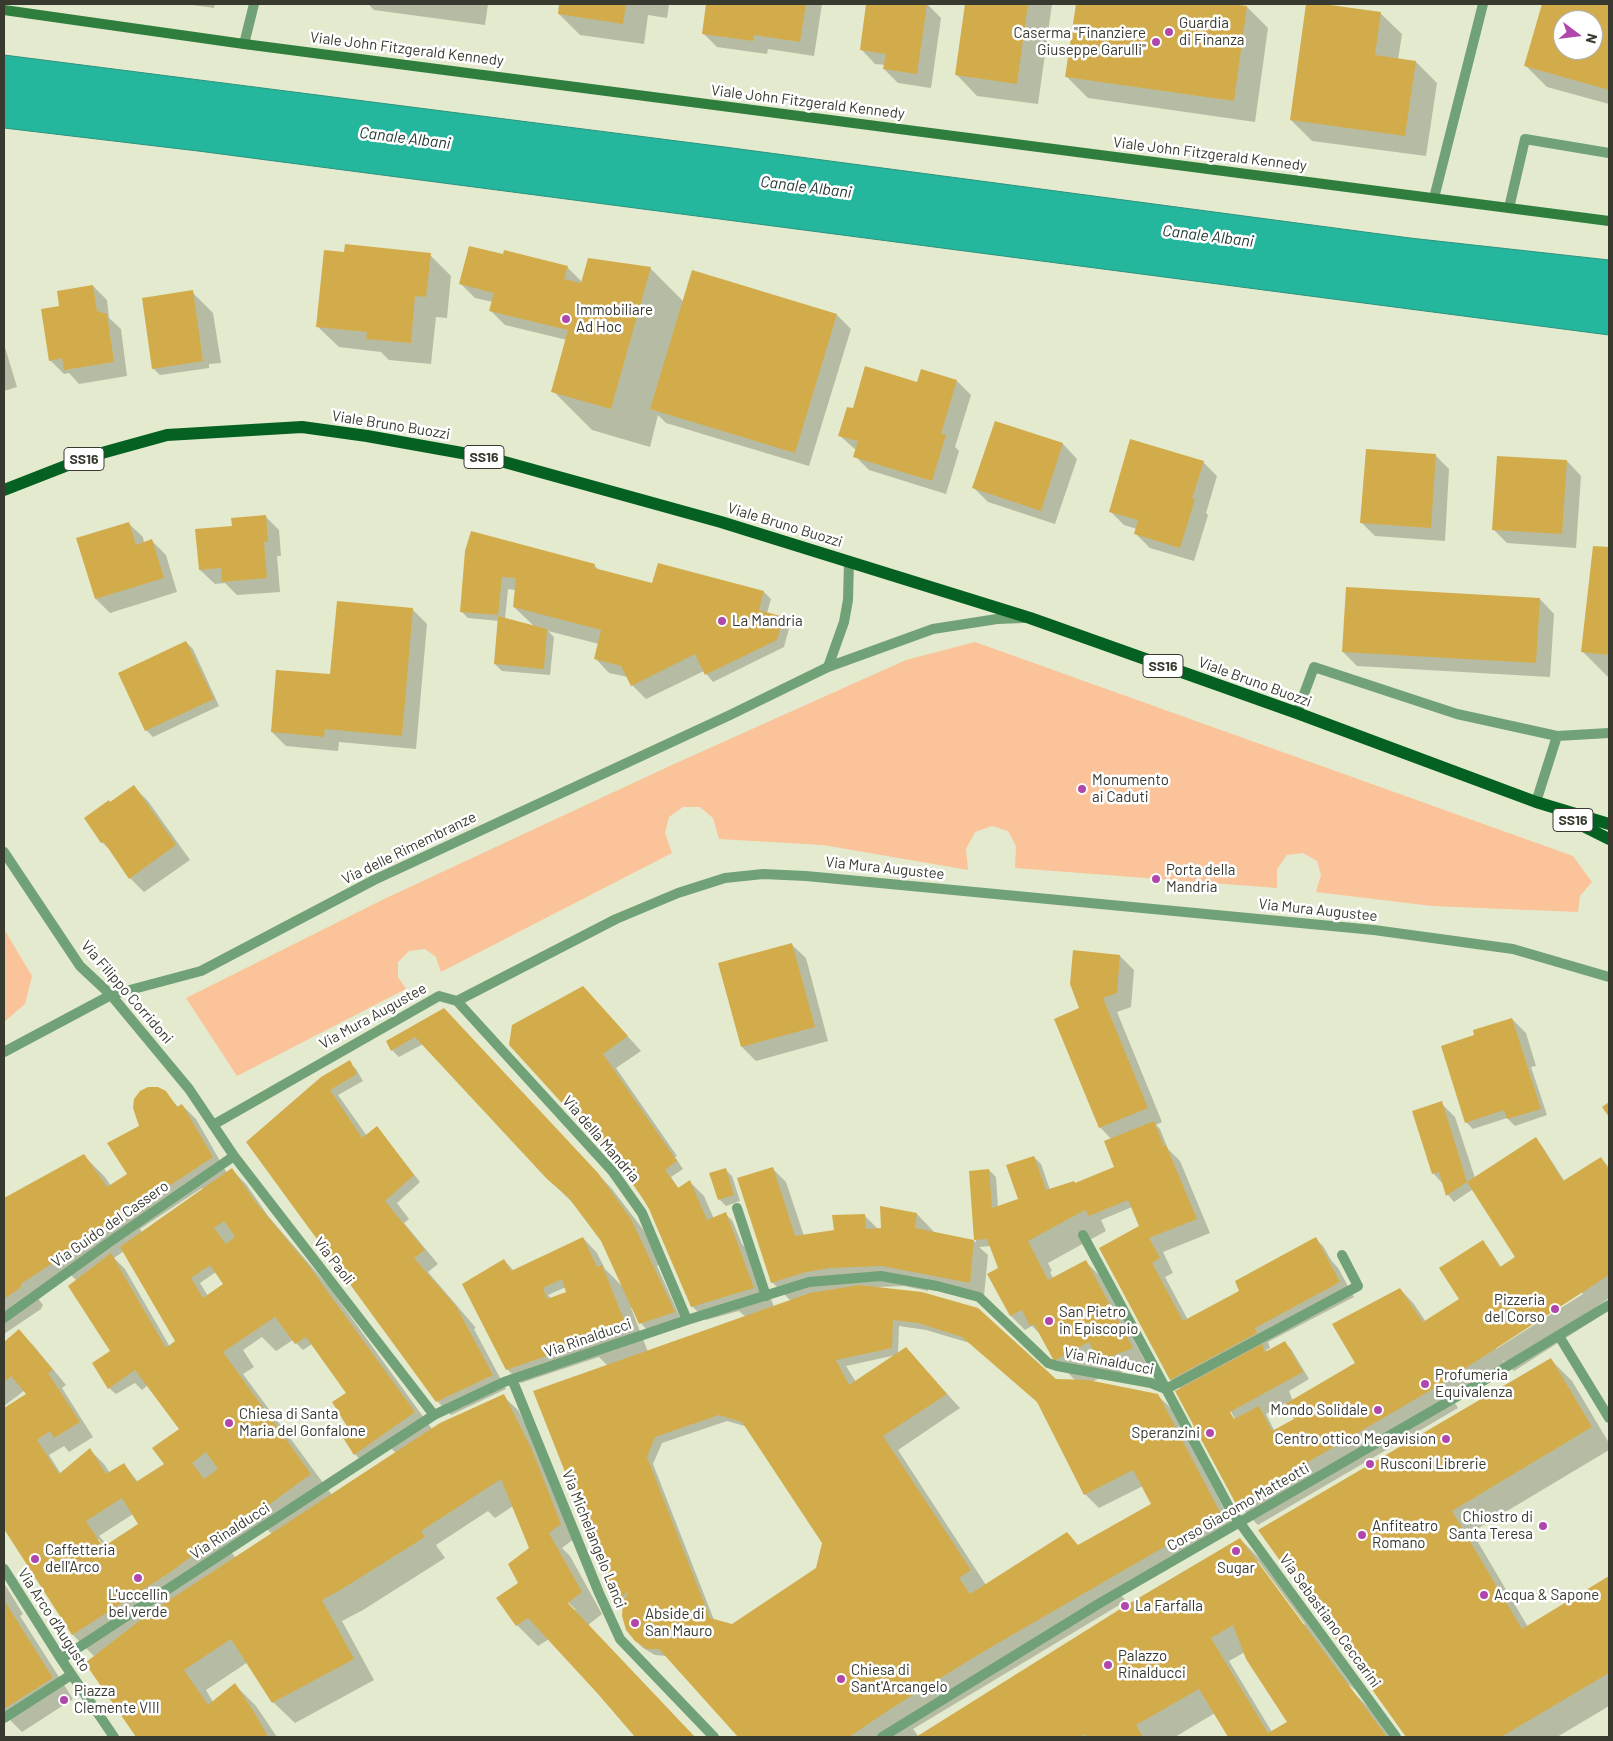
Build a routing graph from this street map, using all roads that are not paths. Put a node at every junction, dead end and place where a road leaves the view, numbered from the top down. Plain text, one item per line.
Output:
1 (254, 4) edge
2 (1484, 4) edge
3 (4, 10) edge
4 (244, 44) junction
5 (1609, 153) edge
6 (1434, 198) junction
7 (1508, 208) junction
8 (1609, 221) edge
9 (4, 490) edge
10 (849, 561) junction
11 (1030, 618) junction
12 (828, 667) junction
13 (1297, 714) junction
14 (1609, 732) edge
15 (1557, 736) junction
16 (1536, 802) junction
17 (1609, 824) edge
18 (1609, 839) edge
19 (4, 852) edge
20 (1609, 977) edge
21 (111, 995) junction
22 (457, 1001) junction
23 (4, 1052) edge
24 (213, 1124) junction
25 (234, 1156) junction
26 (737, 1208) dead end
27 (1083, 1235) dead end
28 (1342, 1255) dead end
29 (766, 1296) junction
30 (1609, 1305) edge
31 (4, 1318) edge
32 (687, 1320) junction
33 (1560, 1336) junction
34 (512, 1379) junction
35 (1166, 1389) junction
36 (434, 1415) junction
37 (1609, 1418) edge
38 (1240, 1523) junction
39 (4, 1569) edge
40 (61, 1659) junction
41 (71, 1675) junction
42 (4, 1718) edge
43 (114, 1737) edge
44 (714, 1737) edge
45 (882, 1737) edge
46 (1396, 1737) edge

1 - 4 street
2 - 6 street
3 - 4 street, Viale John Fitzgerald Kennedy
4 - 6 street, Viale John Fitzgerald Kennedy
5 - 7 street
6 - 7 street, Viale John Fitzgerald Kennedy
7 - 8 street, Viale John Fitzgerald Kennedy
9 - 10 main road, Viale Bruno Buozzi / SS16
10 - 11 main road, Viale Bruno Buozzi / SS16
10 - 12 street
11 - 12 street, Via delle Rimembranze
11 - 13 main road, Viale Bruno Buozzi / SS16
12 - 21 street, Via delle Rimembranze
13 - 15 street
13 - 16 main road, Viale Bruno Buozzi / SS16
14 - 15 street
15 - 16 street
16 - 17 main road, Viale Bruno Buozzi / SS16
16 - 18 main road, Viale Bruno Buozzi / SS16
19 - 21 street, Via Filippo Corridoni
20 - 22 street, Via Mura Augustee
21 - 23 street, Via delle Rimembranze
21 - 24 street, Via Filippo Corridoni
22 - 24 street, Via Mura Augustee
22 - 32 street, Via della Mandria
24 - 25 street, Via Paoli
25 - 31 street, Via Guido del Cassero
25 - 36 street, Via Paoli
26 - 29 street
27 - 35 street, Via Sebastiano Ceccarini
28 - 35 street
29 - 32 street, Via Rinalducci
29 - 35 street, Via Rinalducci
30 - 33 street, Corso Giacomo Matteotti
32 - 34 street, Via Rinalducci
33 - 37 street
33 - 38 street, Corso Giacomo Matteotti
34 - 36 street, Via Rinalducci
34 - 44 street, Via Michelangelo Lanci
35 - 38 street, Via Sebastiano Ceccarini
36 - 40 street, Via Rinalducci
38 - 45 street, Corso Giacomo Matteotti
38 - 46 street, Via Sebastiano Ceccarini
39 - 40 street, Via Arco d'Augusto
40 - 41 street, Via Arco d'Augusto
41 - 42 street
41 - 43 street, Via Arco d'Augusto

